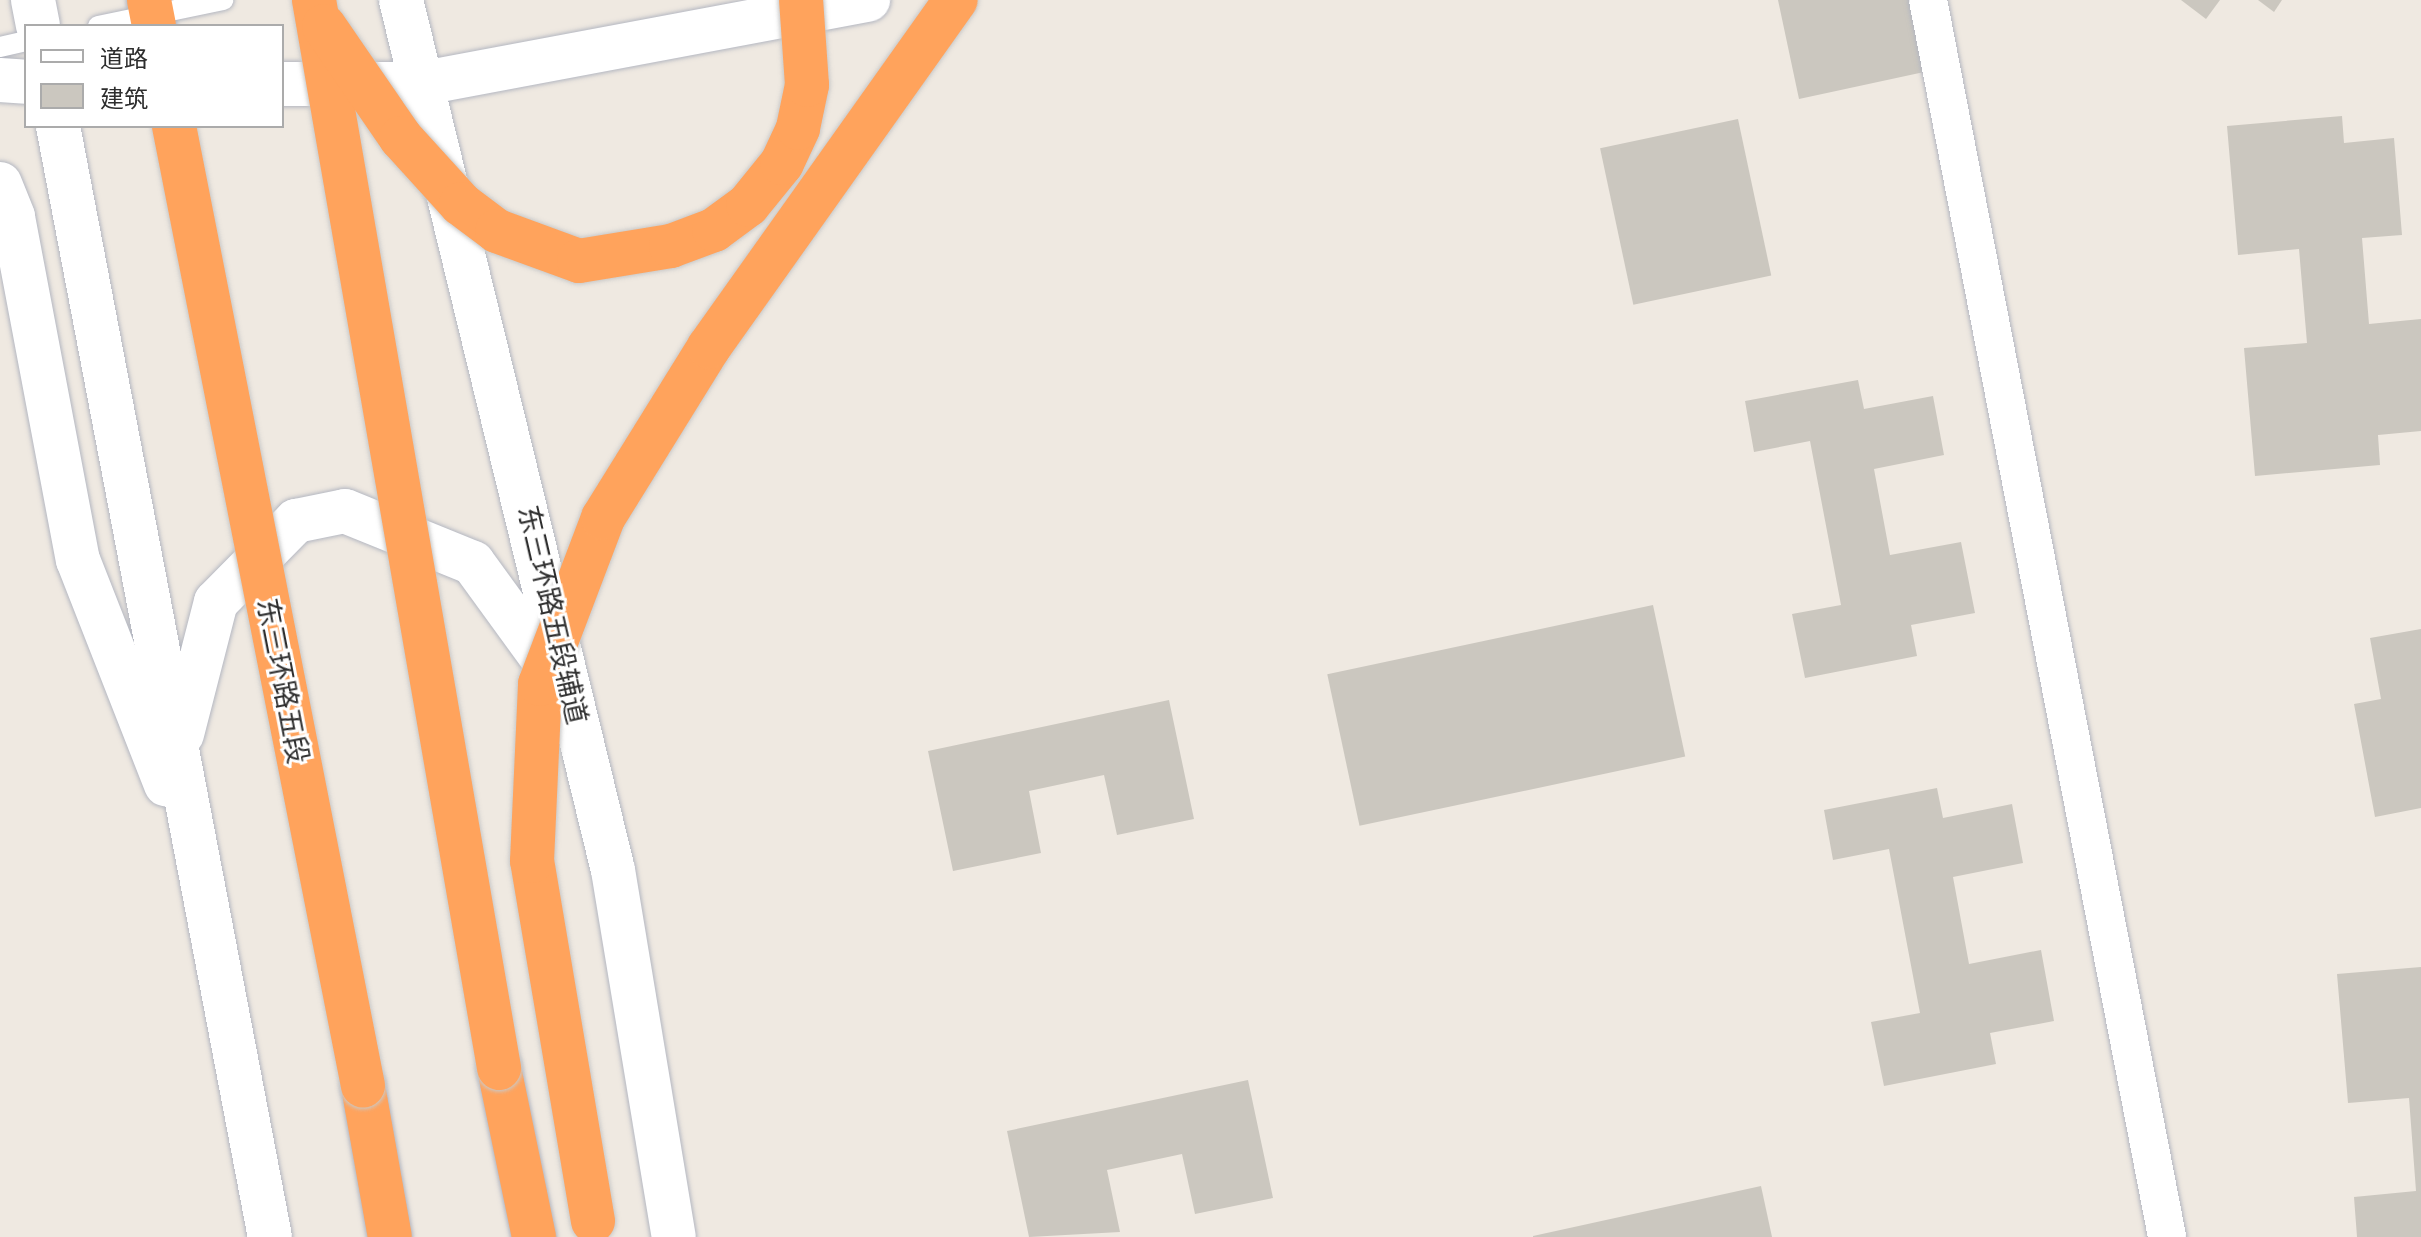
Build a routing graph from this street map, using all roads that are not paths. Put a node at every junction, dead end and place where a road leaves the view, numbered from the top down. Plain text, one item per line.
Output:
1 (33, 0) edge
2 (149, 0) edge
3 (223, 0) edge
4 (401, 0) edge
5 (801, 0) edge
6 (868, 0) edge
7 (956, 0) edge
8 (1928, 0) edge
9 (314, 6) edge
10 (24, 24) edge
11 (108, 24) edge
12 (154, 24) edge
13 (24, 25) edge
14 (14, 52) edge
15 (284, 84) edge
16 (418, 84) junction
17 (58, 128) edge
18 (174, 128) edge
19 (0, 184) edge
20 (573, 702) junction
21 (179, 746) junction
22 (206, 887) junction
23 (594, 1229) edge
24 (270, 1237) edge
25 (390, 1237) edge
26 (534, 1237) edge
27 (674, 1237) edge
28 (2167, 1237) edge

1 - 10 main road
2 - 12 highway
3 - 11 lane
4 - 16 main road, 东三环路五段辅道
5 - 9 highway, bridge
6 - 16 main road
7 - 23 highway, bridge
8 - 28 street
9 - 26 highway, bridge
13 - 14 main road
15 - 16 main road
16 - 20 main road, 东三环路五段辅道
17 - 21 main road
18 - 25 highway, 东三环路五段, bridge
19 - 22 main road
20 - 21 main road
20 - 27 main road, 东三环路五段辅道
21 - 22 main road
22 - 24 main road

